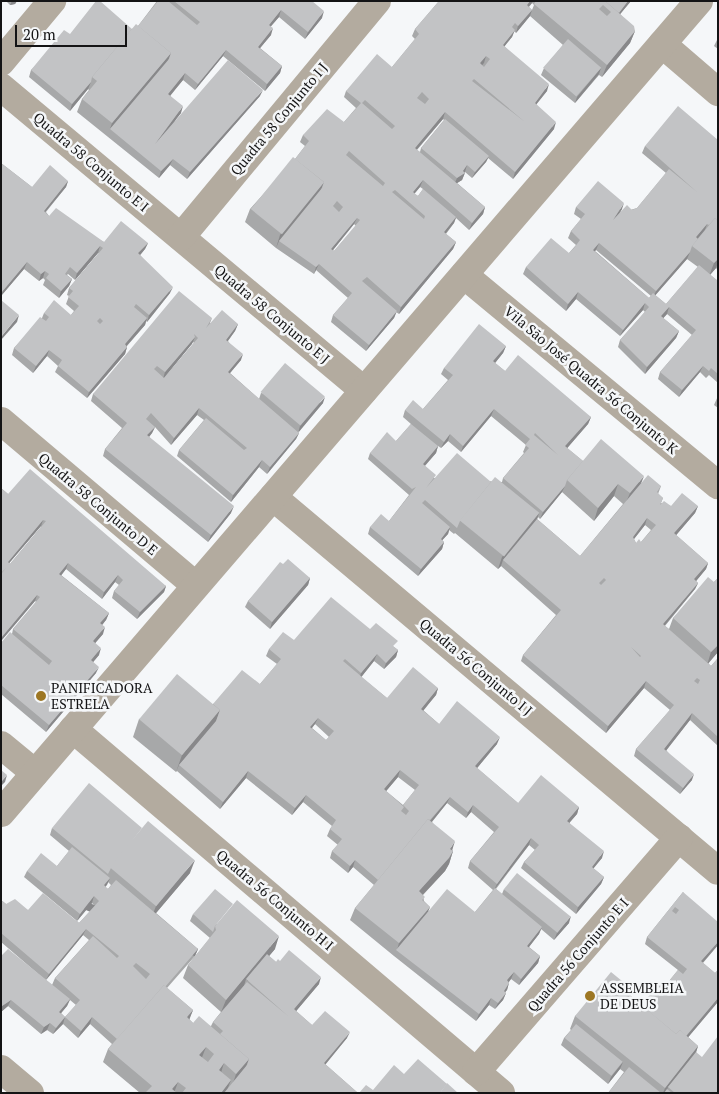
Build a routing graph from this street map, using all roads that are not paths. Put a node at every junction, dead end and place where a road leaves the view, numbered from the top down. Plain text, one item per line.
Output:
1 (52, 1) edge
2 (377, 1) edge
3 (699, 1) edge
4 (662, 44) junction
5 (1, 62) edge
6 (1, 88) edge
7 (718, 92) edge
8 (180, 237) junction
9 (464, 274) junction
10 (364, 391) junction
11 (1, 421) edge
12 (718, 486) edge
13 (273, 497) junction
14 (196, 586) junction
15 (73, 729) junction
16 (1, 745) edge
17 (35, 773) junction
18 (1, 813) edge
19 (679, 838) junction
20 (718, 871) edge
21 (1, 1069) edge
22 (476, 1072) junction
23 (30, 1093) edge
24 (501, 1093) edge

1 - 5 street
2 - 8 street, Quadra 58 Conjunto I J
3 - 4 street
4 - 7 street
4 - 9 street
6 - 8 street, Quadra 58 Conjunto E I
8 - 10 street, Quadra 58 Conjunto E J
9 - 10 street
9 - 12 street, Vila São José Quadra 56 Conjunto K
10 - 13 street
11 - 14 street, Quadra 58 Conjunto D E
13 - 14 street
13 - 19 street, Quadra 56 Conjunto I J
14 - 15 street
15 - 17 street
15 - 22 street, Quadra 56 Conjunto H I
16 - 17 street
17 - 18 street
19 - 20 street, Quadra 56 Conjunto I J
19 - 22 street, Quadra 56 Conjunto E I
21 - 23 street
22 - 24 street, Quadra 56 Conjunto H I

